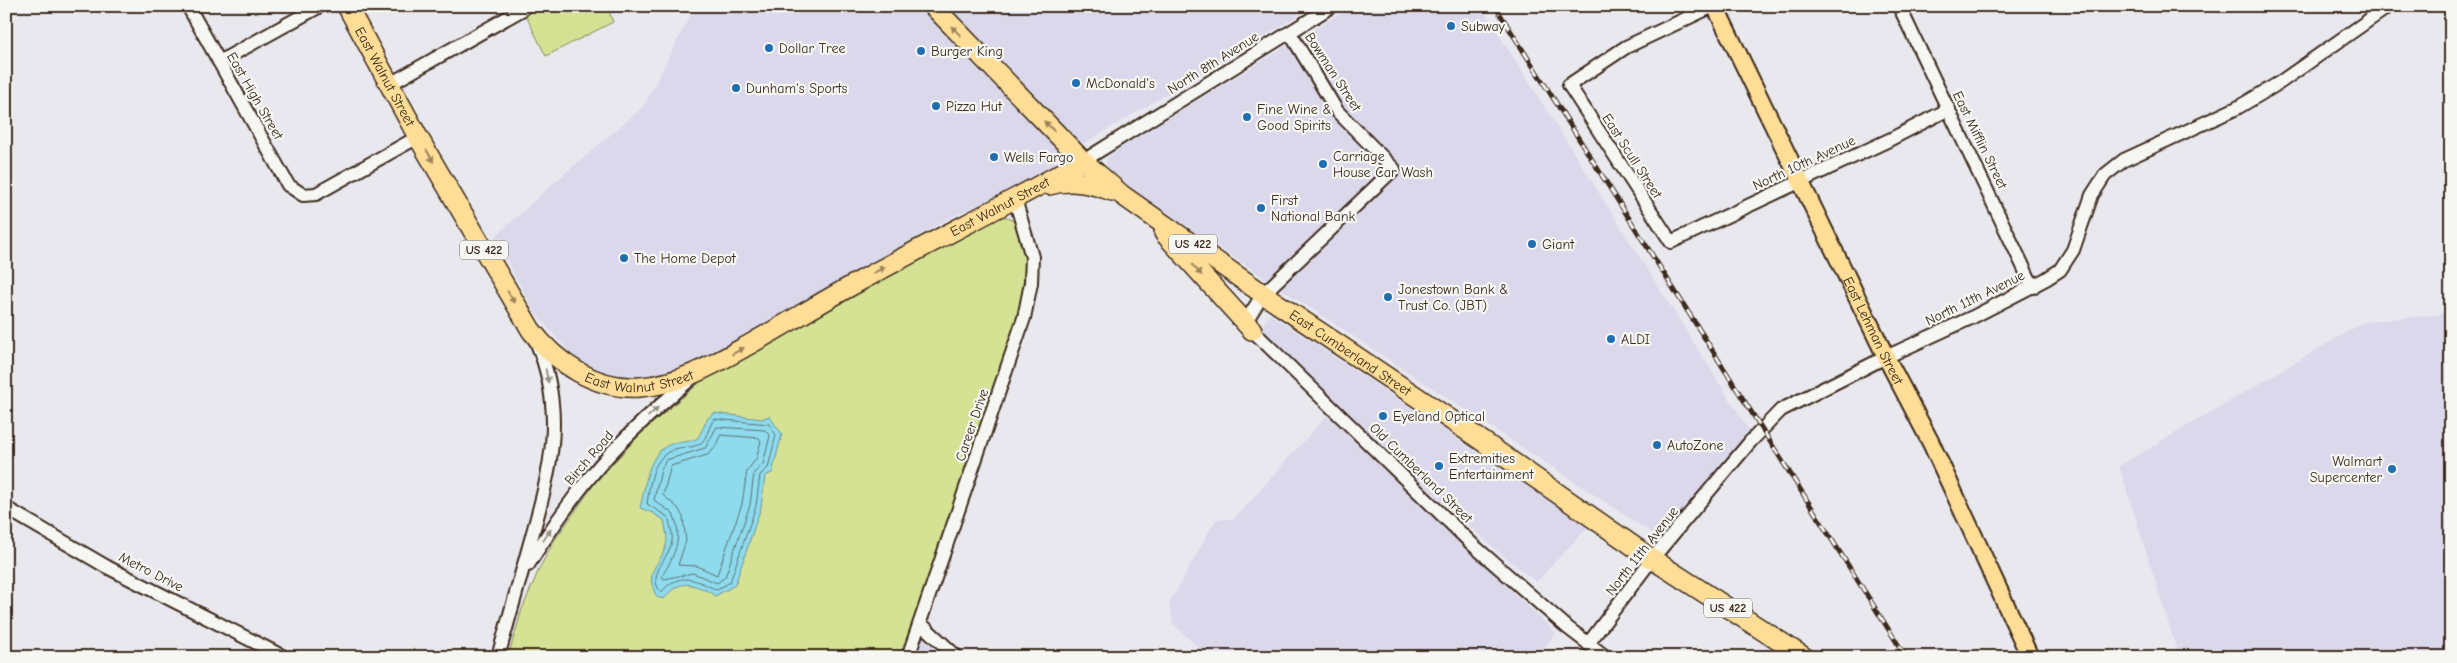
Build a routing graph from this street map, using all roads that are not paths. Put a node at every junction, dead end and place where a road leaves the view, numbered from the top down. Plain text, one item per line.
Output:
1 (188, 6) edge
2 (320, 6) edge
3 (348, 6) edge
4 (933, 6) edge
5 (1332, 6) edge
6 (1714, 6) edge
7 (1899, 6) edge
8 (2389, 6) edge
9 (523, 10) dead end
10 (1290, 33) junction
11 (219, 62) junction
12 (390, 84) junction
13 (1949, 109) junction
14 (418, 137) junction
15 (1083, 161) junction
16 (1801, 181) junction
17 (1036, 188) junction
18 (1122, 195) junction
19 (1014, 199) junction
20 (1141, 208) junction
21 (1671, 242) joint
22 (2034, 286) junction
23 (1263, 294) junction
24 (531, 330) junction
25 (1252, 330) junction
26 (1886, 357) junction
27 (696, 375) junction
28 (6, 508) edge
29 (1652, 559) junction
30 (521, 576) junction
31 (920, 623) junction
32 (1588, 644) junction
33 (284, 657) edge
34 (498, 657) edge
35 (908, 657) edge
36 (957, 657) edge
37 (1606, 657) edge
38 (1804, 657) edge
39 (2030, 657) edge

1 - 11 street, East High Street
2 - 11 street
3 - 12 highway, East Walnut Street / US 422
15 -> 4 highway, East Cumberland Street / US 422
5 - 10 street, North 8th Avenue
6 - 16 main road, East Lehman Street
6 - 21 street, East Scull Street
7 - 13 street, East Mifflin Street
8 - 22 street, North 11th Avenue
9 - 12 street
10 - 15 street, North 8th Avenue
10 - 23 street, Bowman Street
11 - 14 street, East High Street
12 - 14 highway, East Walnut Street / US 422
13 - 16 street, North 10th Avenue
13 - 22 street, East Mifflin Street
14 -> 24 highway, East Walnut Street / US 422
15 - 17 highway, East Walnut Street
15 - 18 highway, East Cumberland Street / US 422
16 - 21 street, North 10th Avenue
16 - 26 main road, East Lehman Street
17 - 18 highway, US 422
17 - 19 highway, East Walnut Street / US 422
18 - 20 highway, East Cumberland Street / US 422
27 -> 19 highway, East Walnut Street / US 422
19 - 31 street, Career Drive
20 - 23 highway, East Cumberland Street / US 422
20 -> 25 highway
22 - 26 street, North 11th Avenue
23 - 25 street
23 - 29 highway, East Cumberland Street / US 422
24 - 27 highway, East Walnut Street / US 422
24 -> 30 street, Birch Road
25 - 32 street, Old Cumberland Street
26 - 29 street, North 11th Avenue
26 - 39 main road, East Lehman Street
30 -> 27 street, Birch Road
28 - 33 street, Metro Drive
29 - 32 street, North 11th Avenue
29 - 38 highway, East Cumberland Street / US 422
30 - 34 street, Birch Road
31 - 35 street, Career Drive
31 - 36 street
32 - 37 street, Old Cumberland Street

